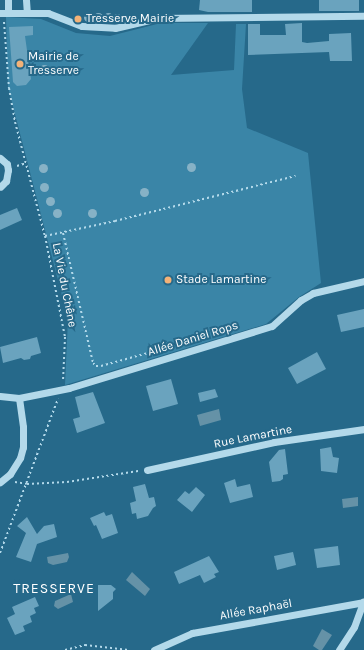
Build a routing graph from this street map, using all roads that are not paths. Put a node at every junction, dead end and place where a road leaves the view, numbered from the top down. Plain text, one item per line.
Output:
1 (8, 0) edge
2 (26, 0) edge
3 (4, 13) edge
4 (27, 13) junction
5 (364, 16) edge
6 (0, 158) edge
7 (0, 187) edge
8 (364, 281) edge
9 (0, 396) edge
10 (19, 398) junction
11 (364, 429) edge
12 (147, 470) road end
13 (2, 481) edge
14 (364, 602) edge
15 (154, 650) edge
16 (339, 650) edge

1 - 3 street
2 - 4 street
3 - 4 street
4 - 5 street
6 - 7 street
8 - 10 street, Allée Daniel Rops
9 - 10 street, Allée Daniel Rops
10 - 13 street
11 - 12 street, Rue Lamartine
14 - 15 street, Allée Raphaël
14 - 16 street

